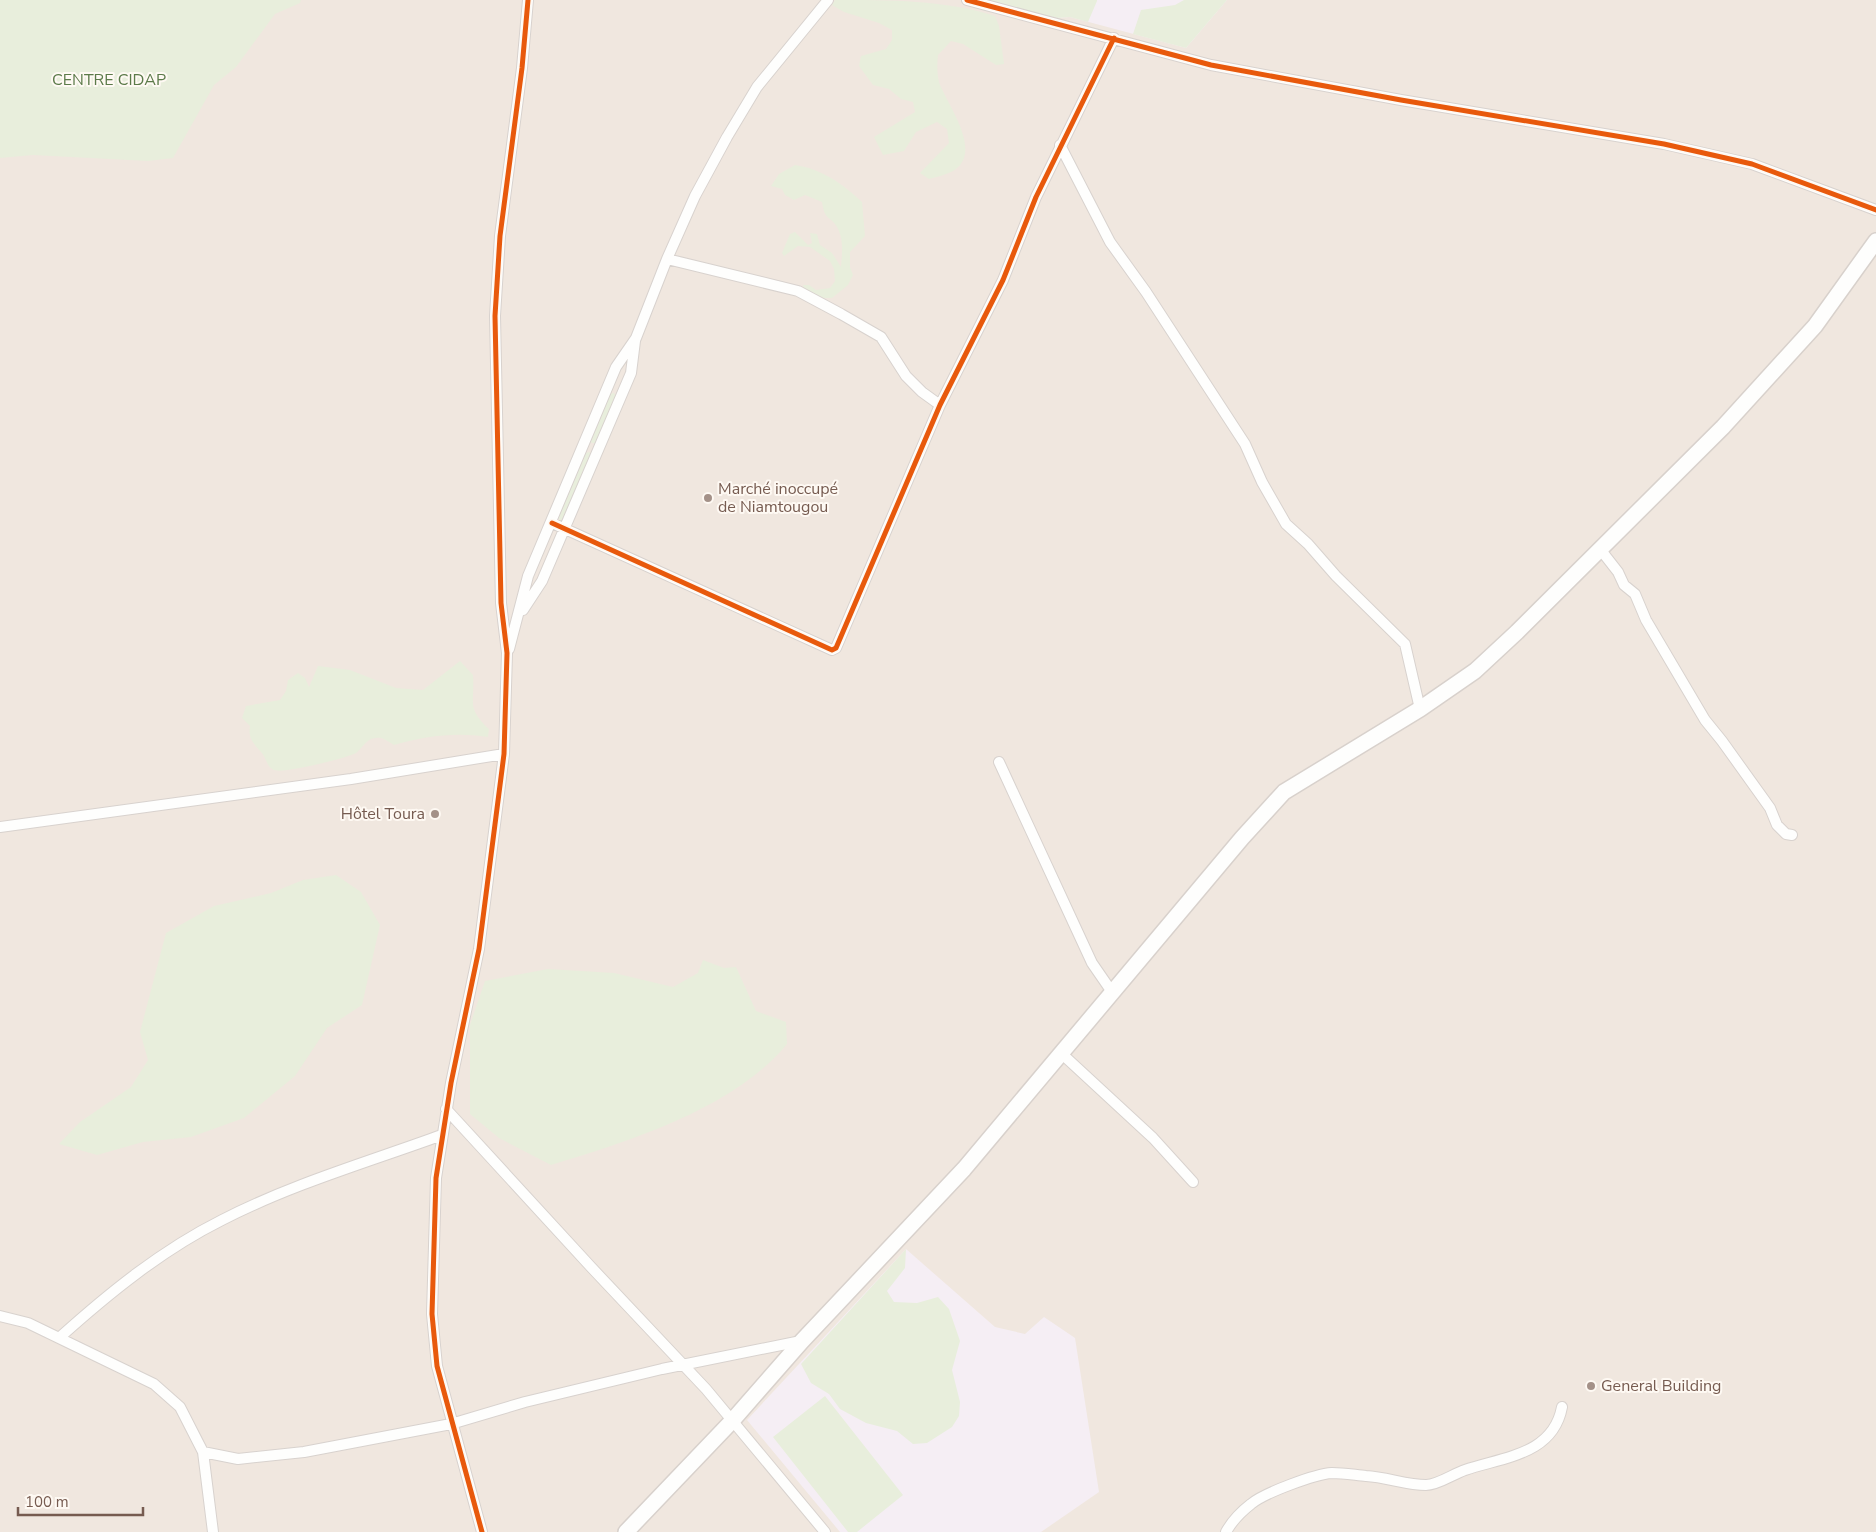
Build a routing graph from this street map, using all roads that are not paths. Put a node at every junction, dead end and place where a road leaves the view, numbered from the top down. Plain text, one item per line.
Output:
1 (528, 0) edge
2 (828, 0) edge
3 (966, 0) edge
4 (1114, 38) junction
5 (1060, 145) junction
6 (1876, 210) edge
7 (1876, 241) edge
8 (667, 258) junction
9 (636, 338) junction
10 (608, 385) junction
11 (622, 393) junction
12 (940, 404) junction
13 (585, 445) junction
14 (598, 450) junction
15 (552, 523) junction
16 (564, 529) junction
17 (1600, 549) junction
18 (519, 615) junction
19 (507, 653) junction
20 (1420, 708) junction
21 (504, 754) junction
22 (999, 762) dead end
23 (0, 828) edge
24 (1792, 835) dead end
25 (1112, 992) junction
26 (1061, 1053) junction
27 (446, 1109) junction
28 (442, 1135) junction
29 (1193, 1182) dead end
30 (0, 1316) edge
31 (59, 1338) junction
32 (802, 1341) junction
33 (682, 1365) junction
34 (1562, 1407) dead end
35 (732, 1421) junction
36 (452, 1424) junction
37 (204, 1452) junction
38 (213, 1532) edge
39 (482, 1532) edge
40 (626, 1532) edge
41 (824, 1532) edge
42 (1226, 1532) edge

1 - 19 street
2 - 8 street
3 - 4 street
4 - 5 street
4 - 6 street
5 - 12 street
5 - 20 street
7 - 17 main road
8 - 9 street
8 - 12 street
9 - 10 street
9 - 11 street
10 - 11 street
10 - 13 street
11 - 14 street
12 - 16 street
13 - 14 street
13 - 15 street
14 - 16 street
15 - 16 street
15 - 18 street
16 - 18 street
17 - 20 main road
17 - 24 street
18 - 19 street
19 - 21 street
20 - 25 main road
21 - 23 street
21 - 27 street
22 - 25 street
25 - 26 main road
26 - 29 street
26 - 32 main road
27 - 28 street
27 - 33 street
28 - 31 street
28 - 36 street
30 - 31 street
31 - 37 street
32 - 33 street
32 - 35 main road
33 - 35 street
33 - 36 street
34 - 42 street
35 - 40 main road
35 - 41 street
36 - 37 street
36 - 39 street
37 - 38 street

